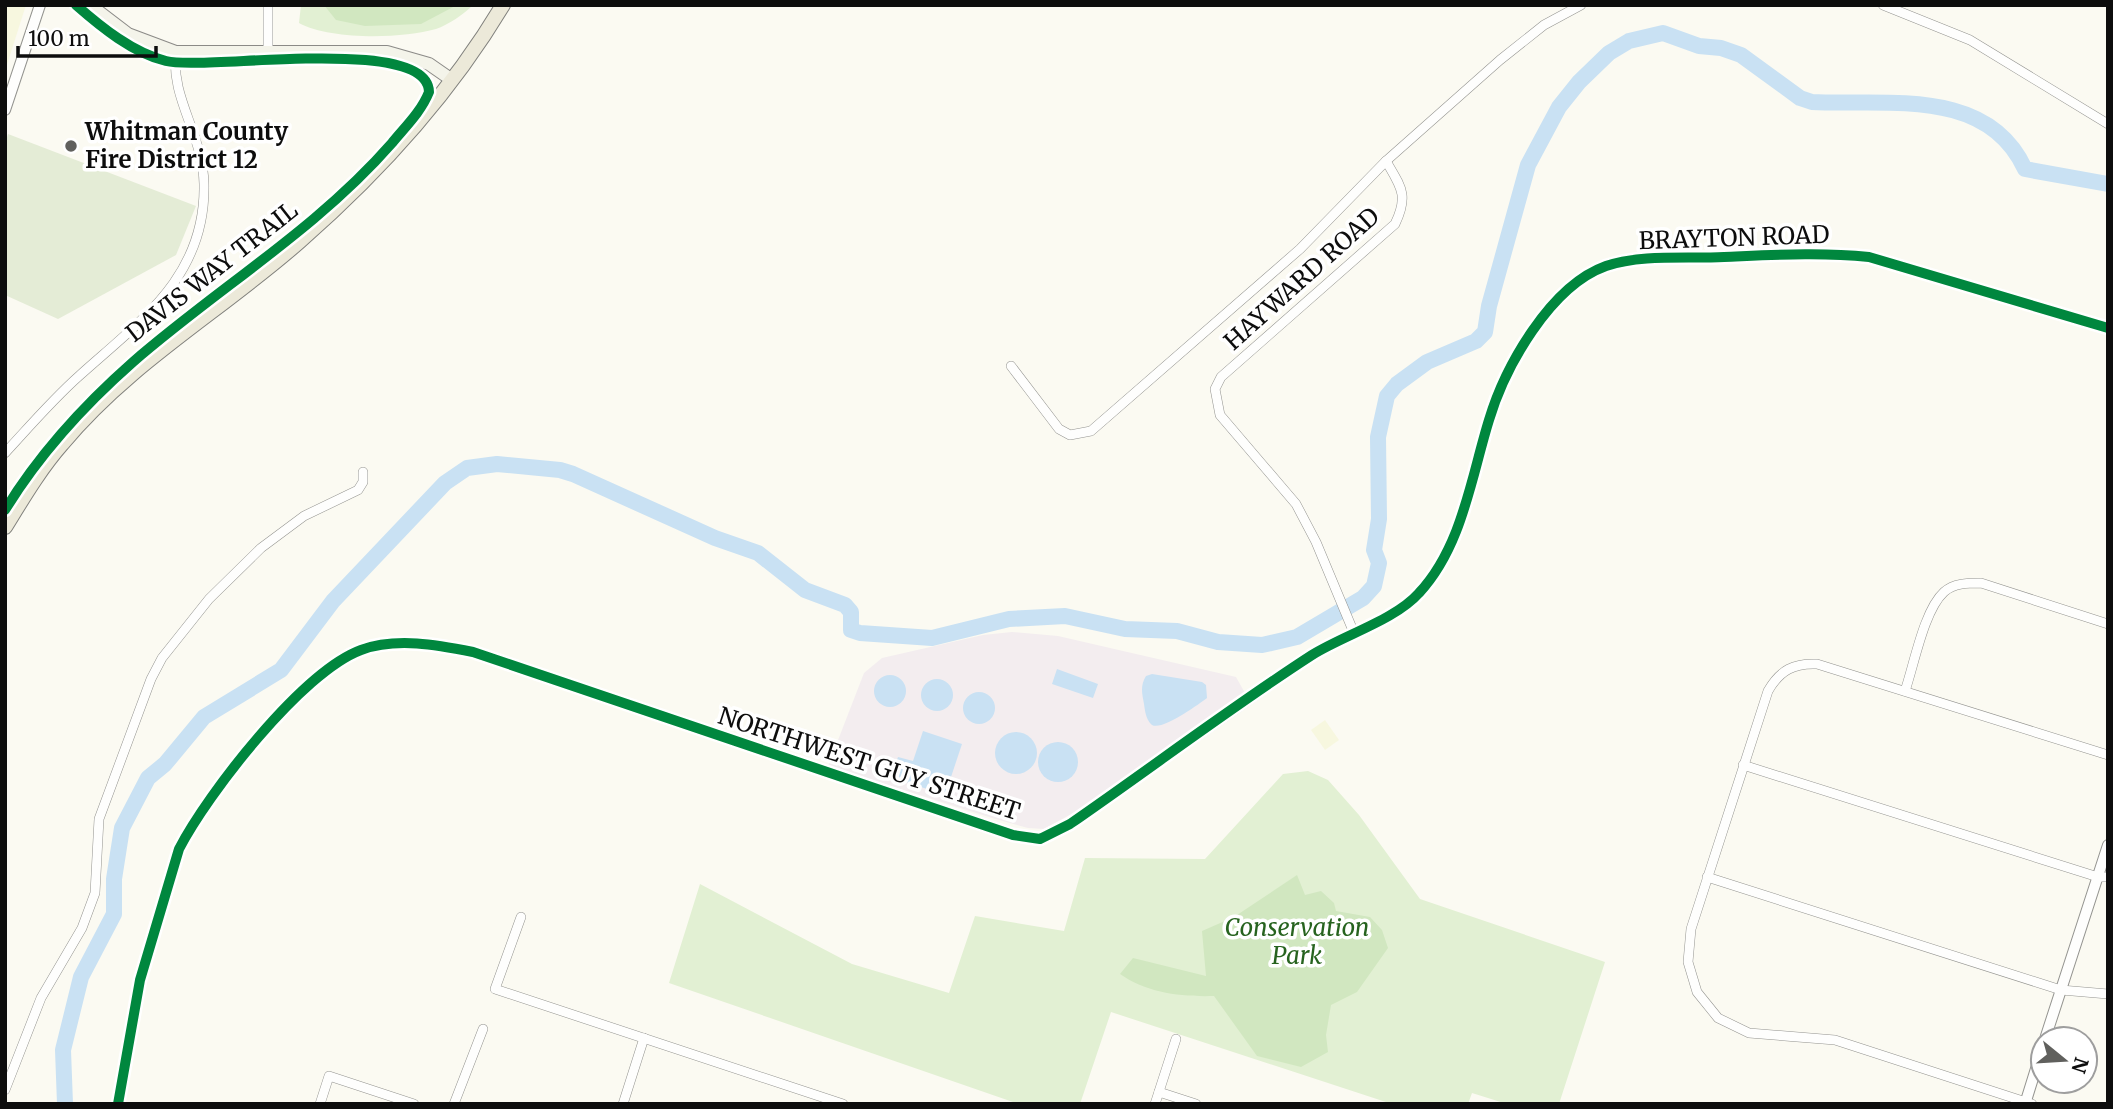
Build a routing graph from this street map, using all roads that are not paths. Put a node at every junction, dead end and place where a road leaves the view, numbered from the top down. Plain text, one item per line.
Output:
1 (40, 5) edge
2 (90, 5) edge
3 (268, 5) edge
4 (503, 5) edge
5 (1581, 5) edge
6 (1883, 5) edge
7 (268, 50) junction
8 (176, 52) junction
9 (452, 80) junction
10 (5, 110) edge
11 (2108, 124) edge
12 (1386, 161) junction
13 (2108, 328) edge
14 (1011, 366) dead end
15 (5, 453) edge
16 (363, 472) dead end
17 (5, 527) edge
18 (2108, 624) edge
19 (1354, 633) junction
20 (1905, 691) junction
21 (2108, 755) edge
22 (1743, 765) junction
23 (2108, 845) edge
24 (1707, 877) junction
25 (2103, 877) edge
26 (521, 917) dead end
27 (2061, 990) junction
28 (2108, 994) edge
29 (2050, 1025) edge
30 (483, 1029) dead end
31 (644, 1038) junction
32 (1176, 1039) dead end
33 (5, 1090) edge
34 (1159, 1092) junction
35 (455, 1103) edge
36 (2027, 1103) edge
37 (118, 1104) edge
38 (320, 1104) edge
39 (414, 1104) edge
40 (623, 1104) edge
41 (843, 1104) edge
42 (1156, 1104) edge
43 (1196, 1104) edge

1 - 10 street
2 - 8 main road
3 - 7 street
4 - 9 main road
5 - 12 street
6 - 11 street
7 - 8 main road
7 - 9 main road
8 - 15 street
9 - 17 main road
12 - 14 street
12 - 19 street, HAYWARD ROAD
13 - 19 street, BRAYTON ROAD
16 - 33 street
18 - 20 street
19 - 37 street, NORTHWEST GUY STREET
20 - 21 street
20 - 22 street
22 - 24 street
22 - 25 street
23 - 25 street
24 - 27 street
24 - 36 street
25 - 27 street
26 - 31 street
27 - 28 street
27 - 29 street
30 - 35 street
31 - 40 street
31 - 41 street
32 - 34 street
34 - 42 street
34 - 43 street
38 - 39 street

